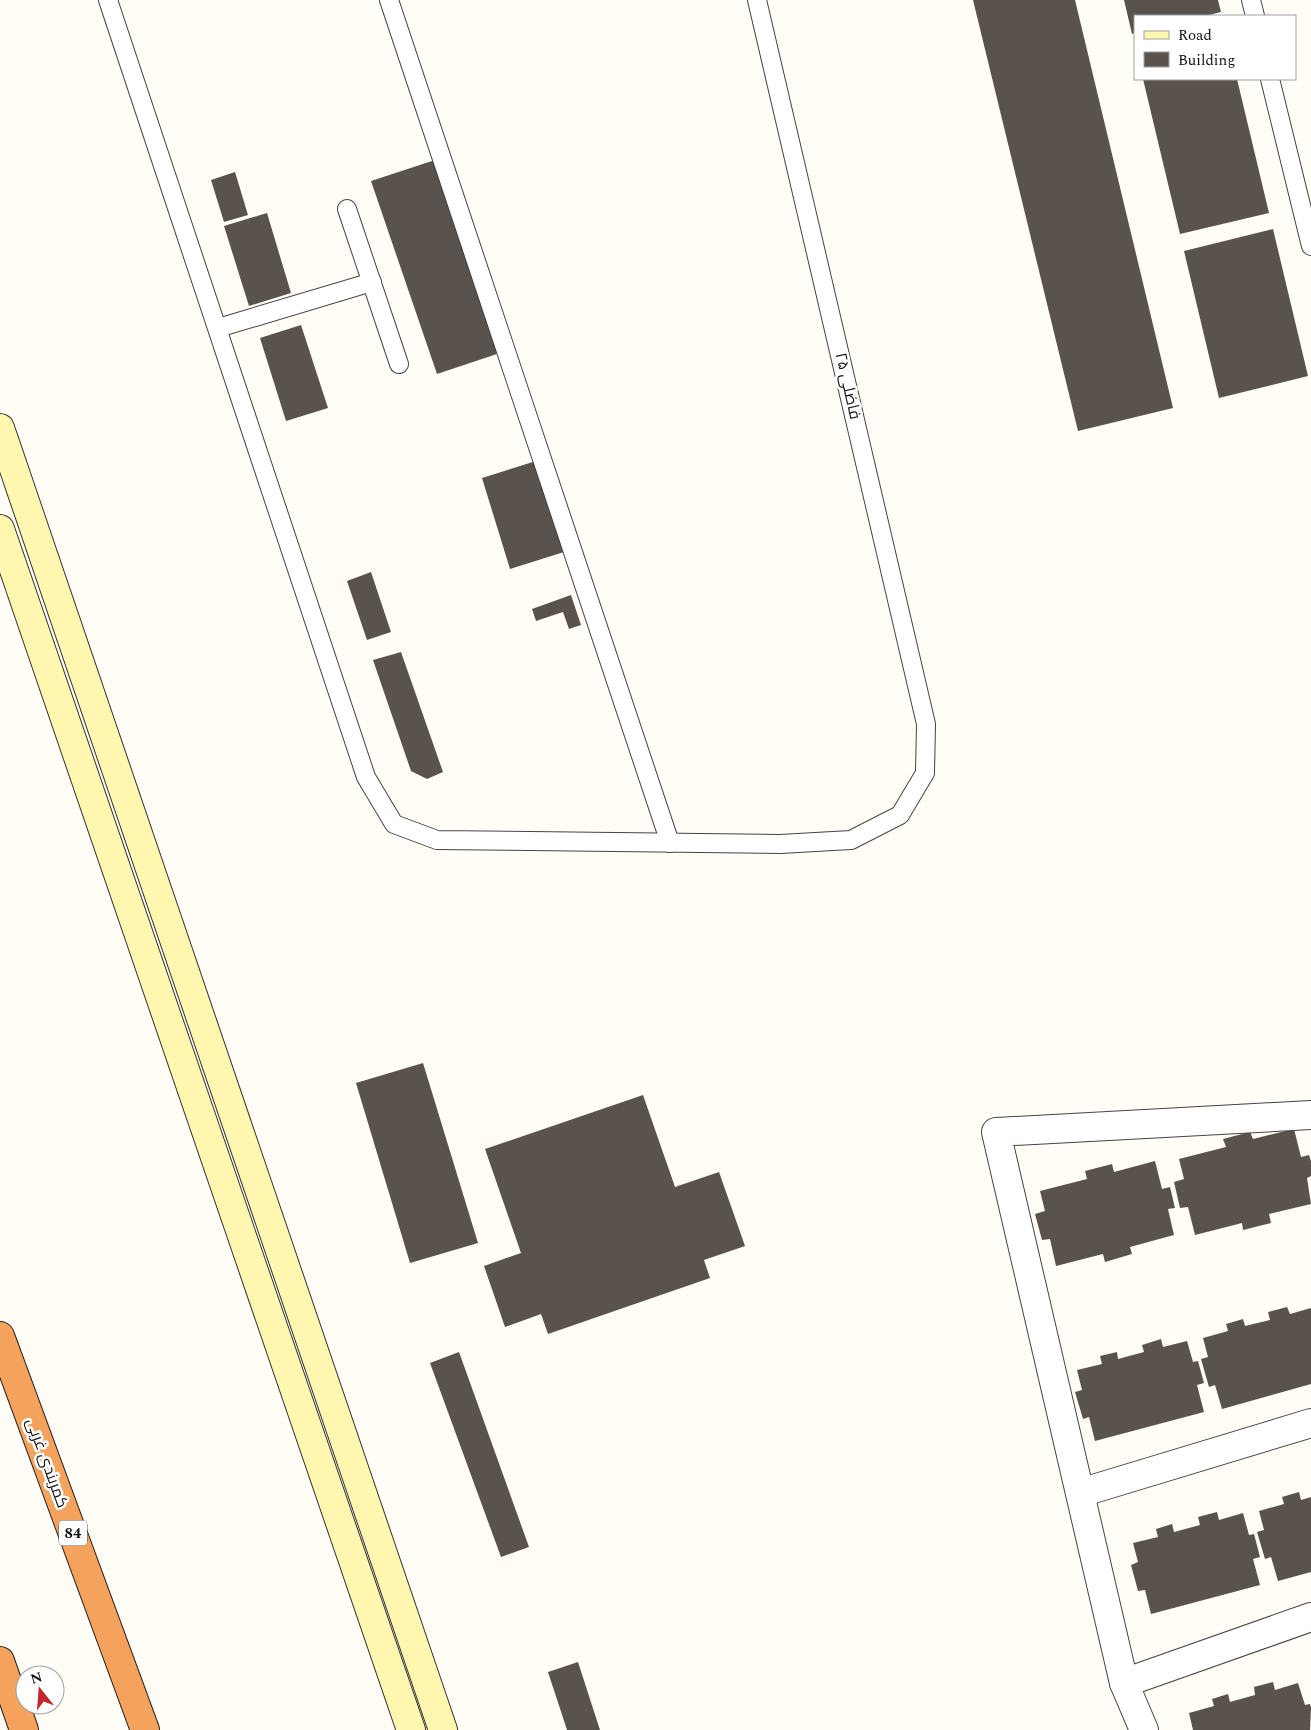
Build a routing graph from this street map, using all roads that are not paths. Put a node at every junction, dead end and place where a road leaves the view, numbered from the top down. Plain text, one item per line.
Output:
1 (108, 0) edge
2 (389, 0) edge
3 (757, 0) edge
4 (1252, 0) edge
5 (1255, 15) edge
6 (1270, 80) edge
7 (347, 209) dead end
8 (1311, 246) edge
9 (372, 282) junction
10 (218, 328) junction
11 (399, 364) dead end
12 (0, 428) edge
13 (0, 529) edge
14 (43, 552) junction
15 (6, 565) edge
16 (670, 843) junction
17 (1311, 1115) edge
18 (0, 1336) edge
19 (1311, 1423) edge
20 (1080, 1493) junction
21 (1311, 1617) edge
22 (0, 1661) edge
23 (1124, 1683) junction
24 (24, 1730) edge
25 (145, 1730) edge
26 (411, 1730) edge
27 (443, 1730) edge
28 (1144, 1730) edge

1 - 10 lane
2 - 16 lane
3 - 16 lane, فاضلی ۲۵
4 - 5 lane
6 - 8 lane
7 - 9 lane
9 - 10 lane
9 - 11 lane
10 - 16 lane
12 - 14 street
13 - 15 street
14 - 15 street
14 - 27 street
15 - 26 street
17 - 20 street
18 - 25 highway, کمربندی غربی / 84
19 - 20 street
20 - 23 street
21 - 23 street
22 - 24 highway
23 - 28 street

